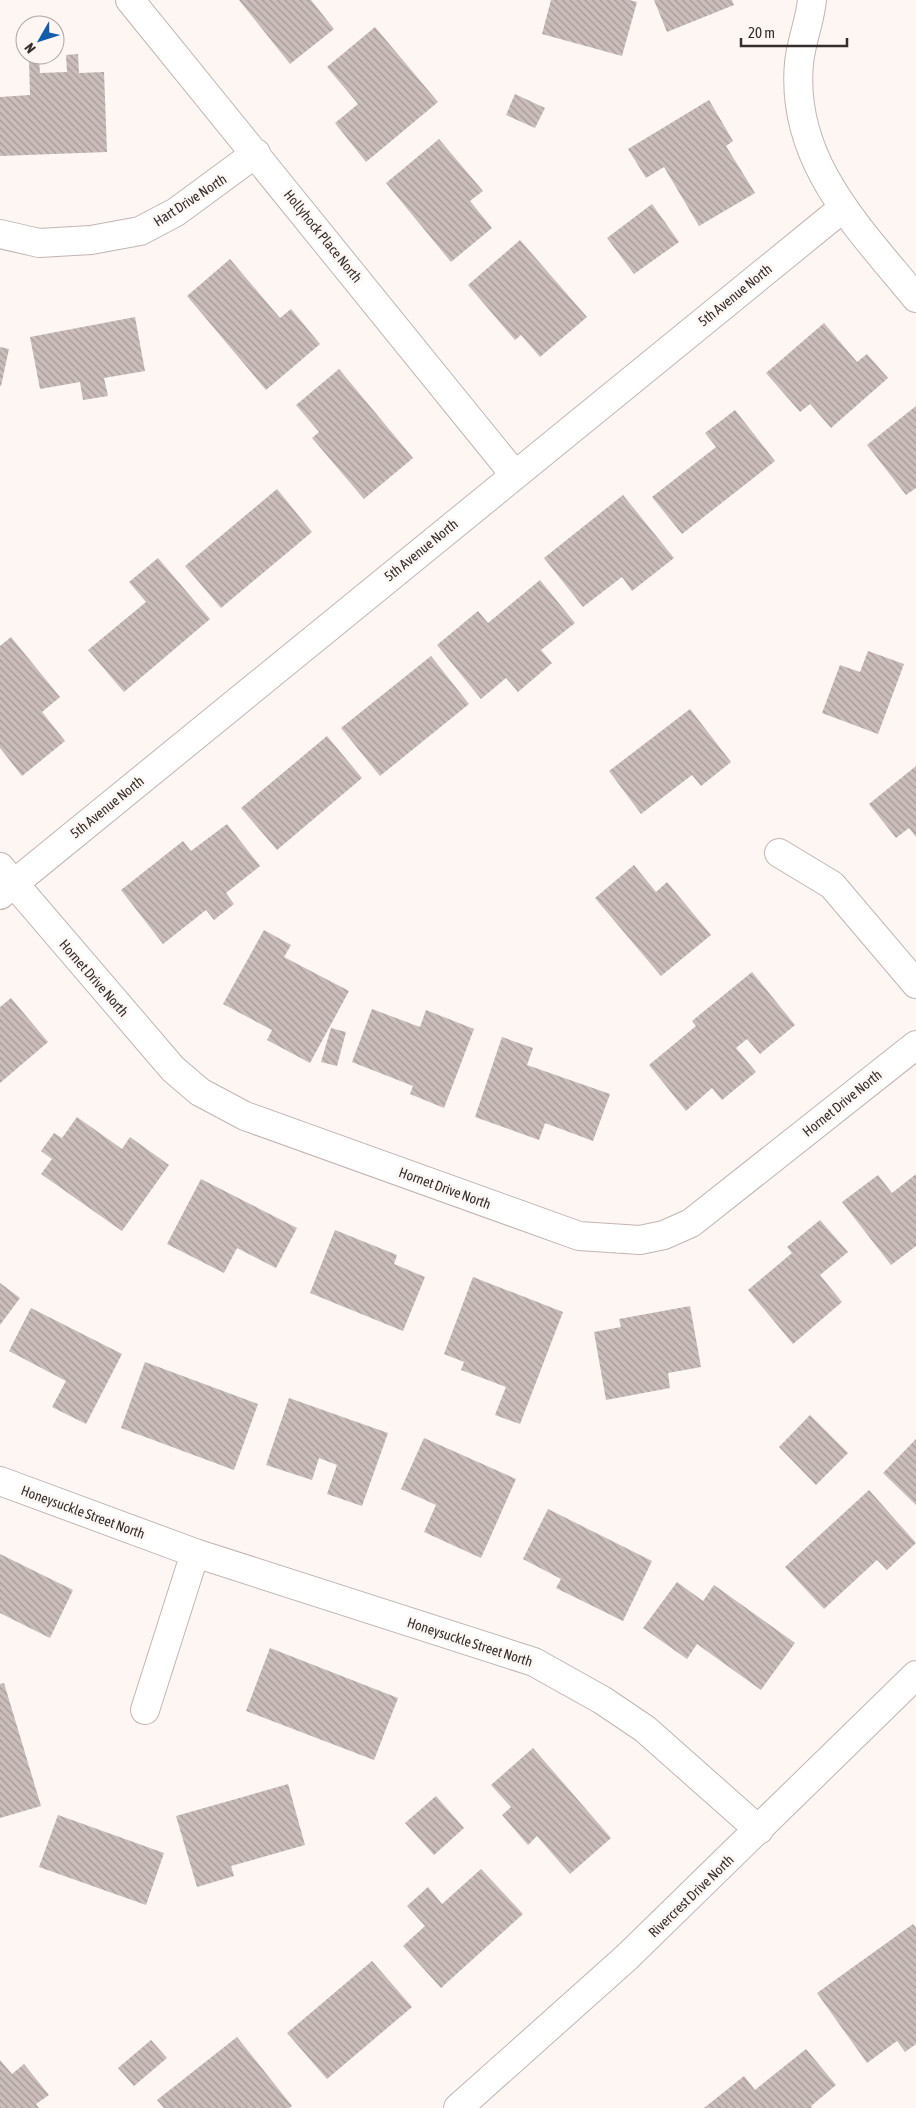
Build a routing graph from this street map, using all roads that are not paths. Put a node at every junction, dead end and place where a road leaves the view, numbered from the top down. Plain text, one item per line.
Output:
1 (130, 0) edge
2 (812, 0) edge
3 (256, 154) junction
4 (843, 208) junction
5 (0, 234) edge
6 (916, 298) edge
7 (514, 474) junction
8 (778, 854) dead end
9 (4, 882) edge
10 (916, 984) edge
11 (916, 1045) edge
12 (0, 1481) edge
13 (195, 1553) junction
14 (916, 1675) edge
15 (144, 1710) dead end
16 (759, 1830) junction
17 (458, 2108) edge

1 - 3 street, Hollyhock Place North
2 - 4 street
3 - 5 street, Hart Drive North
3 - 7 street, Hollyhock Place North
4 - 6 street
4 - 7 street, 5th Avenue North
7 - 9 street, 5th Avenue North
8 - 10 street
9 - 11 street, Hornet Drive North
12 - 13 street, Honeysuckle Street North
13 - 15 street
13 - 16 street, Honeysuckle Street North
14 - 16 street, Rivercrest Drive North
16 - 17 street, Rivercrest Drive North

